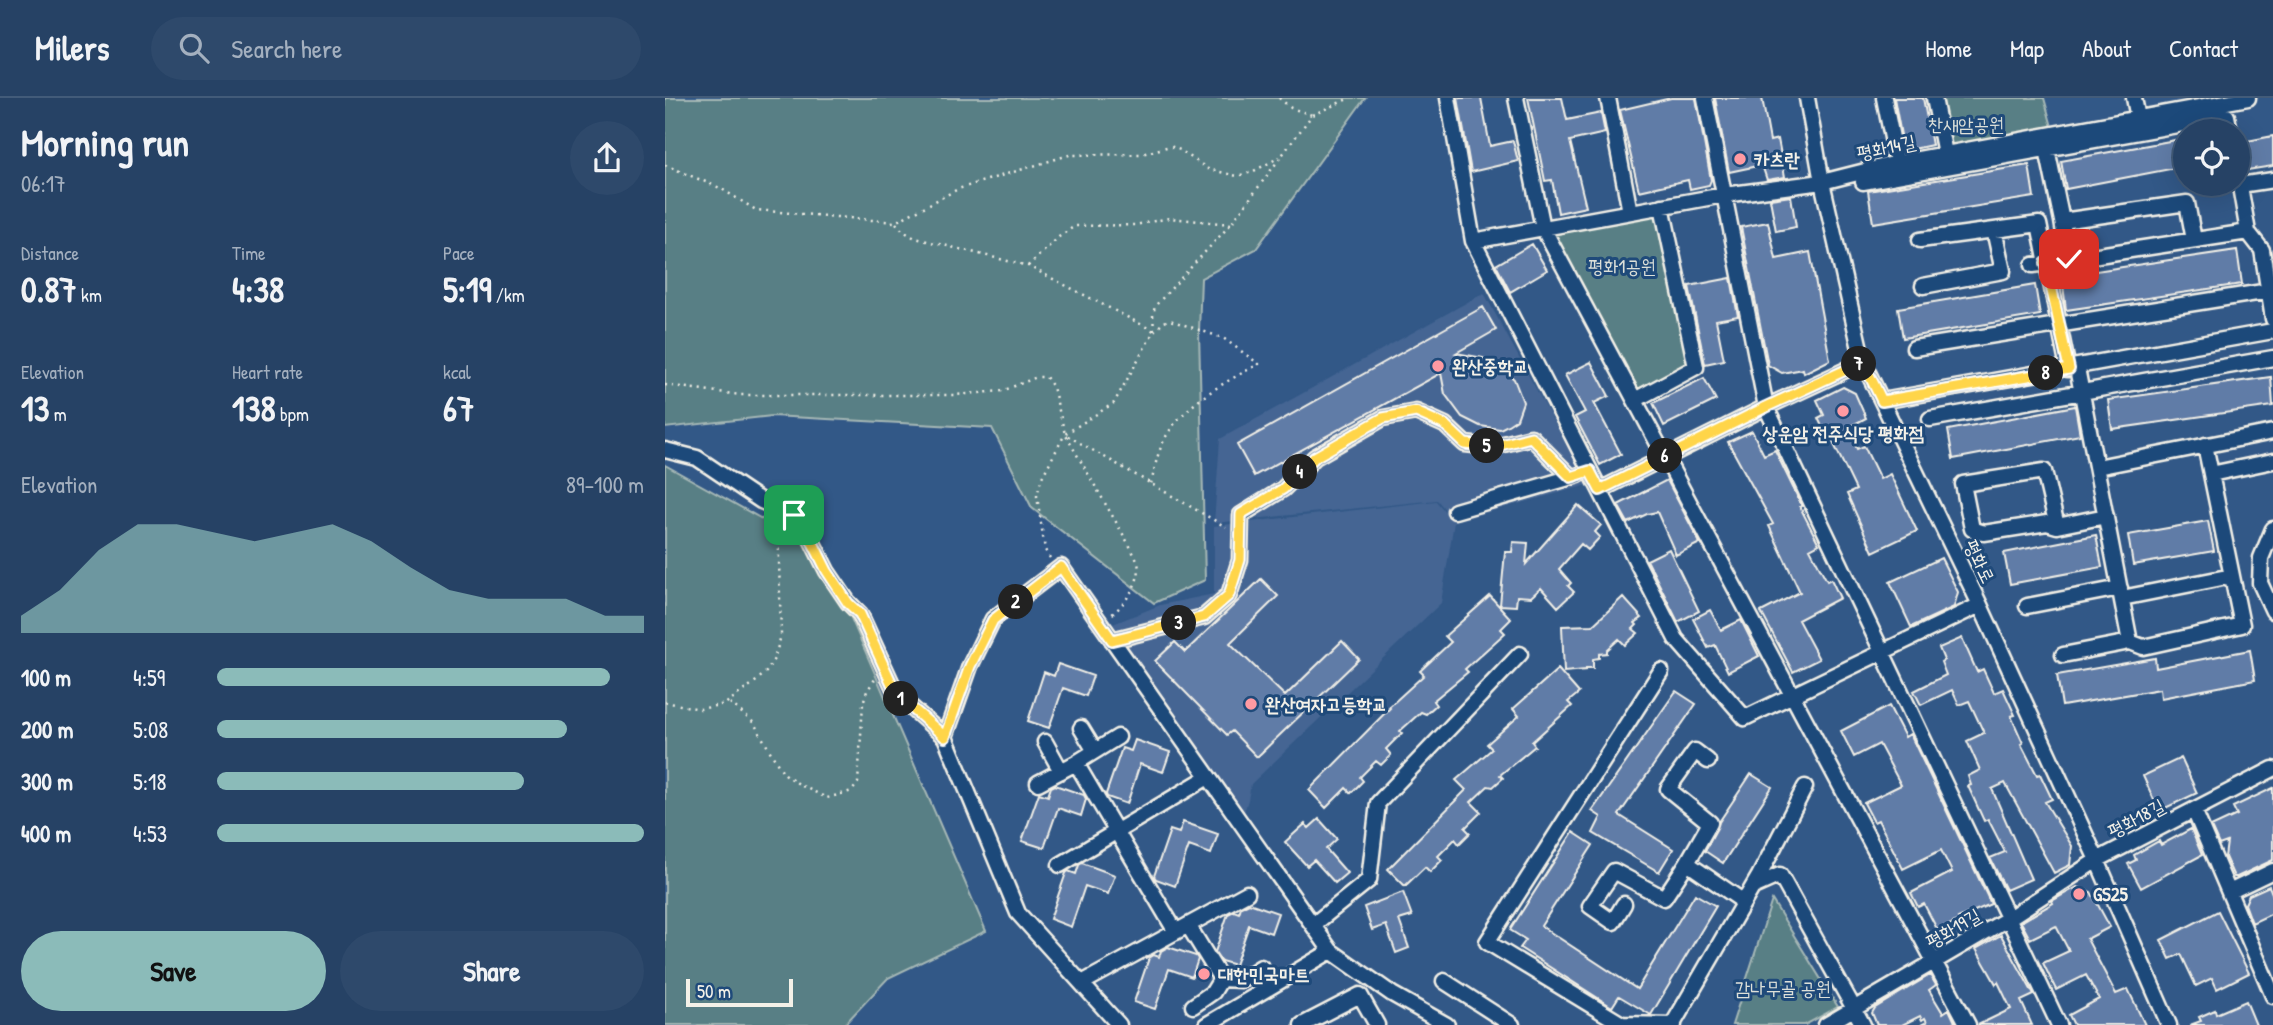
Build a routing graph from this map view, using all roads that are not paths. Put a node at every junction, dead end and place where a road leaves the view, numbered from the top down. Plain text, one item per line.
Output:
1 (1448, 98) edge
2 (1516, 98) edge
3 (1608, 98) edge
4 (1705, 98) edge
5 (1807, 98) edge
6 (1884, 98) edge
7 (1934, 98) edge
8 (2134, 98) edge
9 (2248, 98) edge
10 (2138, 118) junction
11 (2211, 119) edge
12 (2228, 119) edge
13 (2173, 126) edge
14 (2047, 149) junction
15 (1945, 154) junction
16 (1897, 163) junction
17 (2250, 180) edge
18 (2273, 180) edge
19 (1822, 181) junction
20 (1863, 182) dead end
21 (1724, 195) junction
22 (2242, 196) edge
23 (1662, 206) junction
24 (1630, 212) junction
25 (2062, 221) junction
26 (1543, 228) junction
27 (1994, 230) junction
28 (2248, 232) junction
29 (1920, 240) dead end
30 (2195, 240) junction
31 (1473, 242) junction
32 (2268, 249) edge
33 (2069, 259) junction
34 (2040, 264) junction
35 (1923, 286) dead end
36 (2269, 292) junction
37 (2273, 319) edge
38 (2059, 326) junction
39 (2273, 331) edge
40 (1914, 348) dead end
41 (2273, 358) edge
42 (1863, 362) junction
43 (2073, 368) junction
44 (2081, 392) junction
45 (1635, 400) junction
46 (1882, 401) junction
47 (1766, 407) junction
48 (1930, 419) dead end
49 (2273, 432) edge
50 (2205, 445) junction
51 (665, 450) edge
52 (1665, 456) junction
53 (2273, 461) edge
54 (2097, 467) junction
55 (1590, 471) junction
56 (2211, 474) junction
57 (1571, 477) junction
58 (1600, 490) junction
59 (1455, 511) dead end
60 (2106, 516) junction
61 (2057, 526) junction
62 (2273, 529) edge
63 (2232, 576) junction
64 (2121, 593) junction
65 (1980, 605) junction
66 (2027, 606) dead end
67 (2273, 611) edge
68 (1112, 640) junction
69 (2130, 642) junction
70 (1883, 652) junction
71 (1520, 654) dead end
72 (2063, 655) dead end
73 (1661, 671) dead end
74 (1791, 695) junction
75 (1080, 728) dead end
76 (945, 737) junction
77 (1118, 737) dead end
78 (1045, 742) dead end
79 (1095, 751) junction
80 (1708, 761) dead end
81 (1076, 763) junction
82 (2273, 769) edge
83 (1061, 771) junction
84 (1208, 777) junction
85 (1038, 783) dead end
86 (1805, 787) dead end
87 (2194, 810) junction
88 (1117, 832) junction
89 (2097, 860) junction
90 (1687, 863) junction
91 (1060, 864) dead end
92 (2273, 871) edge
93 (1753, 887) junction
94 (2229, 892) junction
95 (1247, 893) dead end
96 (1744, 902) junction
97 (1624, 904) dead end
98 (2009, 918) junction
99 (1313, 925) junction
100 (1182, 928) junction
101 (1331, 951) junction
102 (1935, 961) junction
103 (1262, 967) dead end
104 (1220, 979) junction
105 (1444, 981) dead end
106 (1081, 983) junction
107 (2273, 996) edge
108 (1193, 1006) dead end
109 (1854, 1009) junction
110 (1673, 1024) edge
111 (1119, 1025) edge
112 (1206, 1025) edge
113 (1302, 1025) edge
114 (1377, 1025) edge
115 (1447, 1025) edge
116 (1512, 1025) edge
117 (1826, 1025) edge
118 (1863, 1025) edge
119 (1968, 1025) edge
120 (2059, 1025) edge
121 (2169, 1025) edge

1 - 31 street
2 - 26 street
3 - 24 street
4 - 21 street
5 - 19 street, 평화로
6 - 16 street
7 - 15 street
8 - 10 street
9 - 10 street, 평화14길
10 - 15 street, 평화14길
11 - 12 street
13 - 14 street
14 - 20 street
14 - 25 street
15 - 16 street, 평화14길
16 - 19 street, 평화14길
17 - 18 street
19 - 21 street, 평화14길
19 - 42 street, 평화로
21 - 23 street, 평화14길
21 - 47 street
22 - 28 street
23 - 24 street, 평화14길
23 - 45 street
24 - 26 street, 평화14길
25 - 30 street
25 - 33 street
26 - 31 street, 평화14길
26 - 45 street
27 - 29 street
27 - 34 street
27 - 35 street
28 - 30 street
28 - 32 street
30 - 33 street
31 - 55 street
32 - 36 street
33 - 34 street
34 - 38 street
36 - 37 street
36 - 38 street
38 - 40 street
38 - 43 street
39 - 43 street
41 - 44 street
42 - 46 street, 평화로
42 - 47 street
43 - 44 street
43 - 46 street
44 - 48 street
44 - 54 street
45 - 52 street
46 - 65 street, 평화로
47 - 52 street
47 - 70 street
49 - 50 street
50 - 54 street
50 - 56 street
51 - 76 street
52 - 58 street
52 - 74 street
53 - 56 street
54 - 60 street
55 - 57 street
55 - 58 street
56 - 63 street
57 - 59 street
57 - 68 street
58 - 74 street
60 - 61 street
60 - 64 street
61 - 61 street
62 - 67 street
63 - 64 street
63 - 69 street
64 - 66 street
64 - 69 street
65 - 70 street
65 - 89 street, 평화로
68 - 76 street
68 - 84 street
69 - 72 street
70 - 74 street
70 - 98 street
71 - 99 street
73 - 110 street
74 - 102 street
75 - 79 street
76 - 106 street
77 - 79 street
78 - 83 street
79 - 81 street
80 - 90 street
81 - 83 street
81 - 88 street
82 - 87 street, 평화18길
83 - 85 street
84 - 88 street
84 - 99 street
86 - 93 street
87 - 89 street, 평화18길
87 - 94 street, 평화18길
88 - 91 street
88 - 100 street
89 - 98 street, 평화19길
89 - 121 street, 평화로
90 - 96 street
90 - 97 street
92 - 94 street
93 - 96 street
93 - 109 street
94 - 107 street, 평화18길
95 - 100 street
96 - 110 street
98 - 102 street, 평화19길
98 - 120 street
99 - 101 street
100 - 104 street
100 - 106 street
101 - 112 street
101 - 115 street
102 - 109 street, 평화19길
102 - 119 street
103 - 104 street
104 - 108 street
105 - 116 street
106 - 111 street
109 - 117 street, 평화19길
109 - 118 street
113 - 114 street

